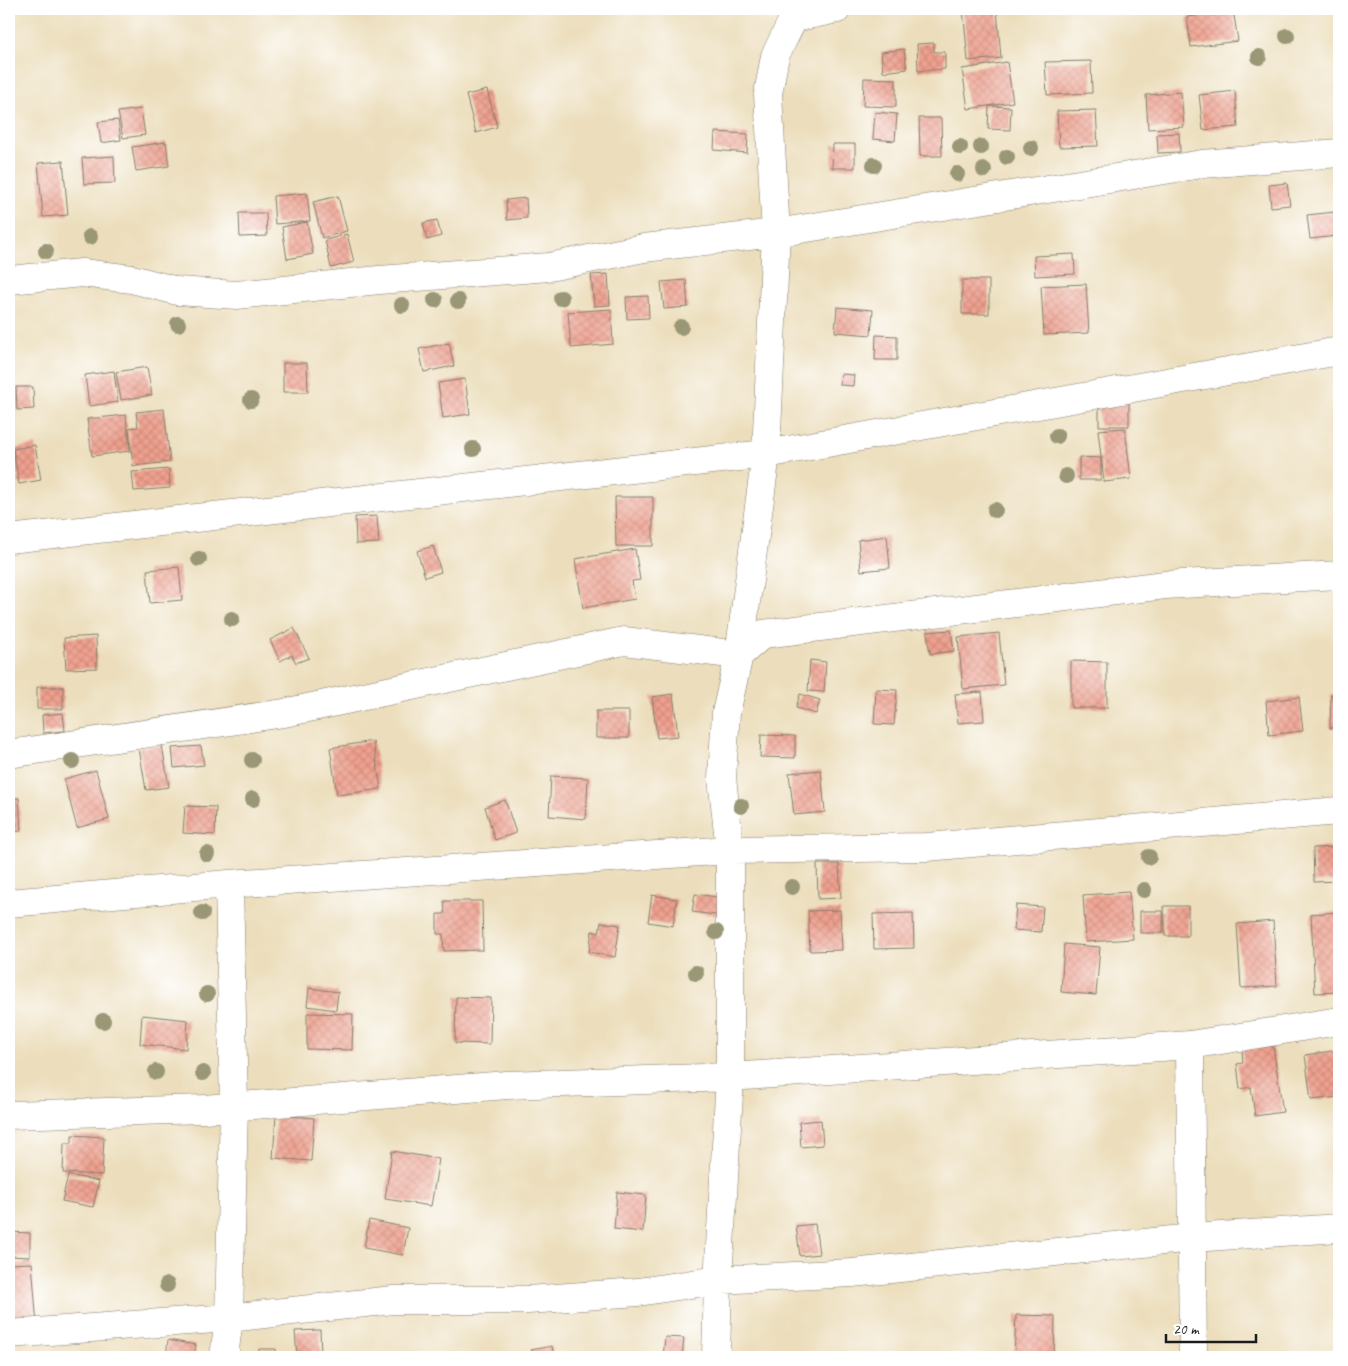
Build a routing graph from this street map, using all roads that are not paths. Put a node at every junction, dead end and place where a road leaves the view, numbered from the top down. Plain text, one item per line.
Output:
1 (837, 9) edge
2 (796, 13) edge
3 (1339, 152) edge
4 (776, 233) junction
5 (9, 280) edge
6 (1339, 351) edge
7 (766, 454) junction
8 (9, 539) edge
9 (1339, 575) edge
10 (740, 655) junction
11 (9, 754) edge
12 (1339, 811) edge
13 (730, 850) junction
14 (229, 884) junction
15 (9, 902) edge
16 (1339, 1021) edge
17 (1190, 1045) junction
18 (730, 1078) junction
19 (234, 1106) junction
20 (9, 1115) edge
21 (1339, 1228) edge
22 (1192, 1238) junction
23 (718, 1280) junction
24 (228, 1318) junction
25 (9, 1334) edge
26 (224, 1357) edge
27 (716, 1357) edge
28 (1193, 1357) edge

1 - 2 street
2 - 4 street
3 - 4 street
4 - 5 street
4 - 7 street
6 - 7 street
7 - 8 street
7 - 10 street
9 - 10 street
10 - 11 street
10 - 13 street
12 - 13 street
13 - 14 street
13 - 18 street
14 - 15 street
14 - 19 street
16 - 17 street
17 - 18 street
17 - 22 street
18 - 19 street
18 - 23 street
19 - 20 street
19 - 24 street
21 - 22 street
22 - 23 street
22 - 28 street
23 - 24 street
23 - 27 street
24 - 25 street
24 - 26 street

